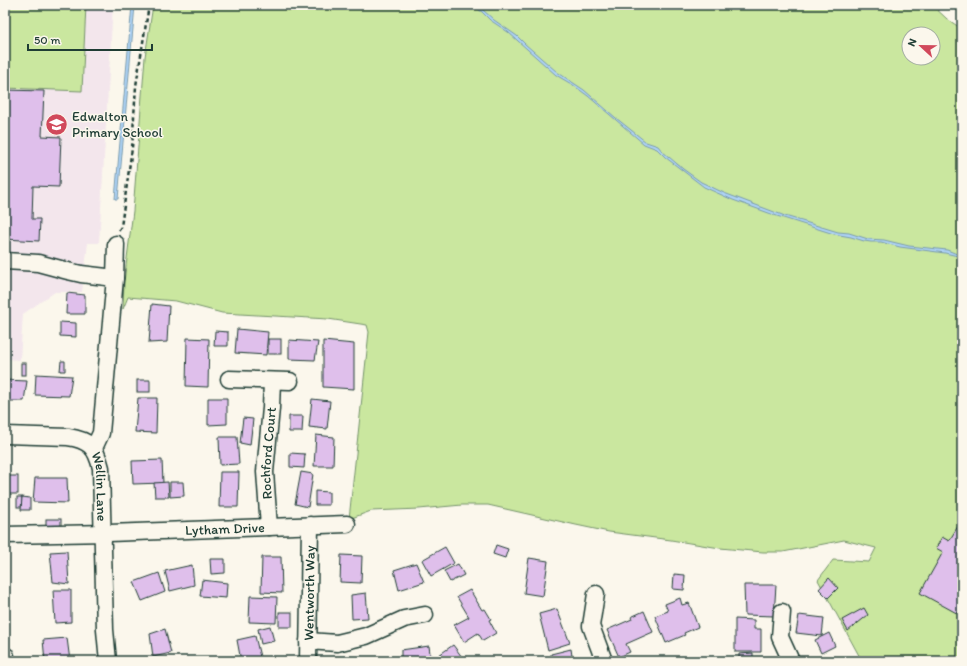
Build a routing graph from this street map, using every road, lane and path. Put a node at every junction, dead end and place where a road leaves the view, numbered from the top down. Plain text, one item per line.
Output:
1 (149, 5) edge
2 (116, 244) joint
3 (5, 261) edge
4 (115, 278) junction
5 (229, 379) dead end
6 (272, 381) junction
7 (290, 381) dead end
8 (5, 435) edge
9 (94, 448) junction
10 (347, 524) dead end
11 (310, 525) junction
12 (269, 527) junction
13 (103, 533) junction
14 (5, 535) edge
15 (596, 594) dead end
16 (782, 612) dead end
17 (425, 615) dead end
18 (308, 641) junction
19 (108, 661) edge
20 (308, 661) edge
21 (604, 661) edge
22 (791, 661) edge

1 - 2 path
2 - 4 street, Wellin Lane
3 - 4 street
4 - 9 street, Wellin Lane
5 - 6 street
6 - 7 street
6 - 12 street, Rochford Court
8 - 9 street
9 - 13 street, Wellin Lane
10 - 11 street, Lytham Drive
11 - 12 street, Lytham Drive
11 - 18 street, Wentworth Way
12 - 13 street, Lytham Drive
13 - 14 street, Lytham Drive
13 - 19 street, Wellin Lane
15 - 21 street
16 - 22 street
17 - 18 street
18 - 20 street, Wentworth Way

